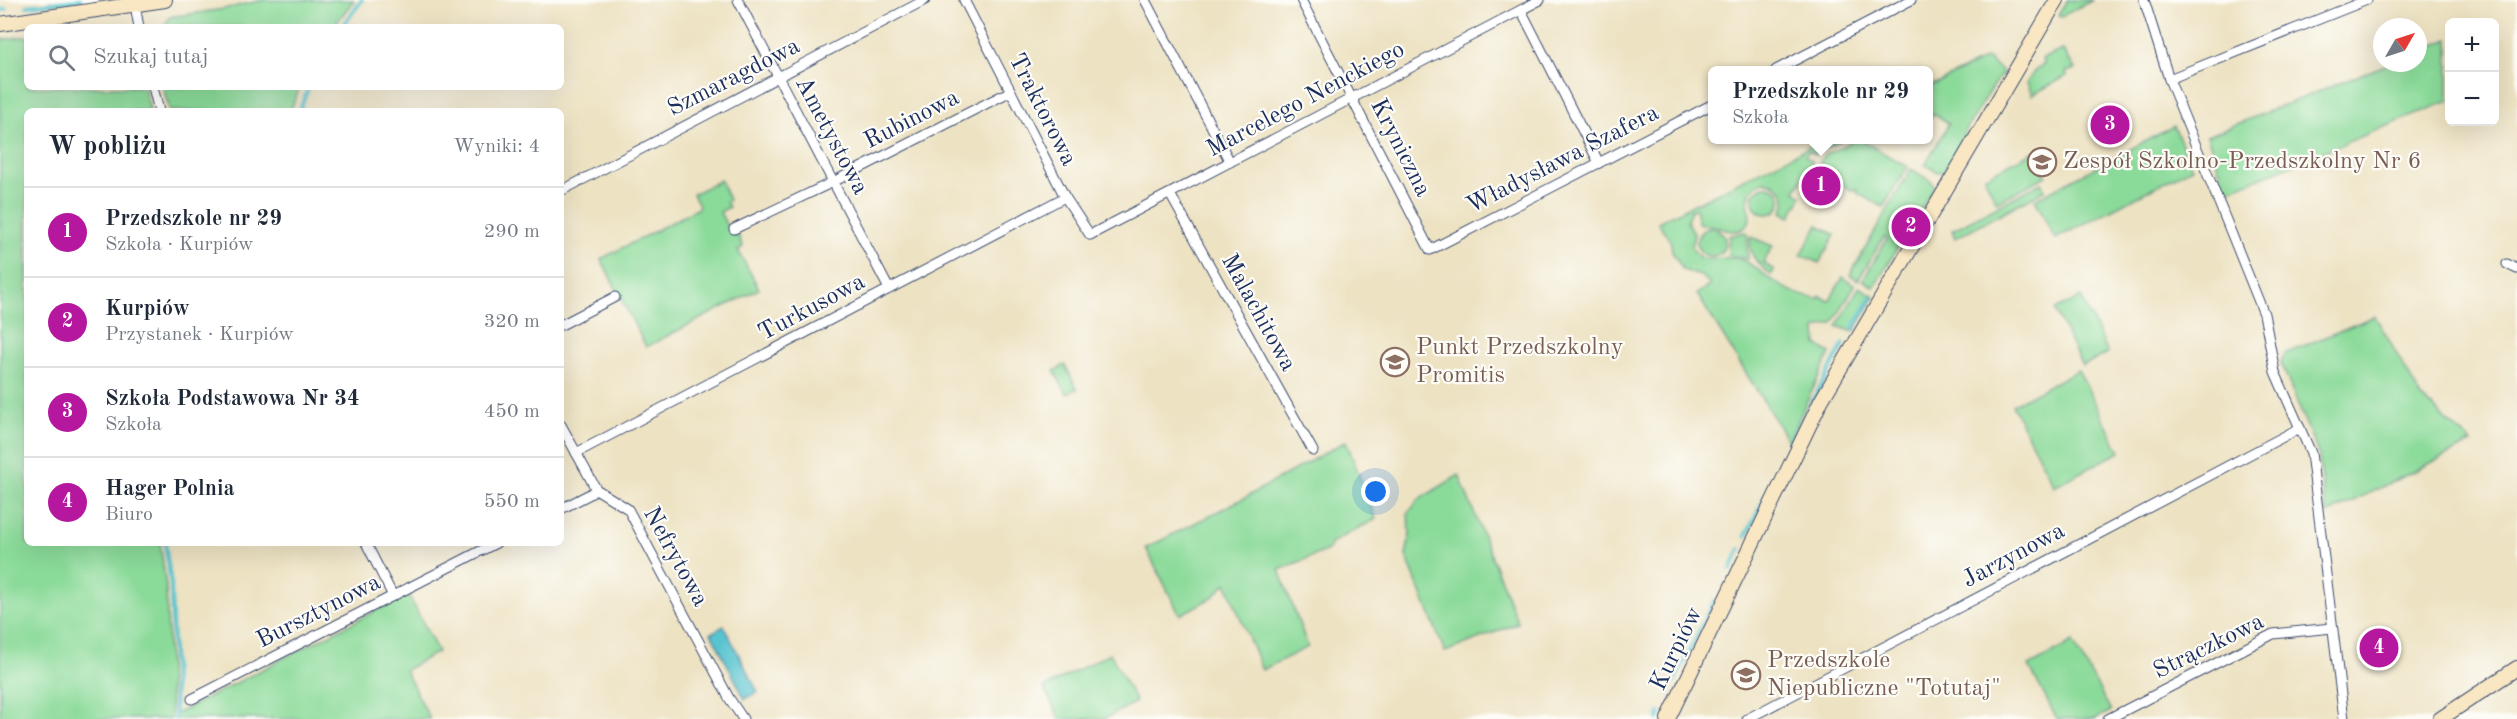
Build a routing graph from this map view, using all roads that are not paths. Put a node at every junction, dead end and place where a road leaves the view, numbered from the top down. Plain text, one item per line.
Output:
1 (165, 0) edge
2 (738, 0) edge
3 (926, 0) edge
4 (964, 0) edge
5 (1144, 0) edge
6 (1301, 0) edge
7 (1540, 0) edge
8 (1911, 0) edge
9 (2057, 0) edge
10 (2144, 0) edge
11 (2367, 0) edge
12 (134, 2) edge
13 (1521, 10) junction
14 (0, 24) edge
15 (138, 24) edge
16 (1784, 66) edge
17 (778, 77) junction
18 (2169, 79) junction
19 (154, 90) edge
20 (1011, 91) junction
21 (1353, 97) junction
22 (1708, 107) edge
23 (158, 108) edge
24 (1230, 162) junction
25 (1599, 163) junction
26 (833, 182) junction
27 (564, 189) edge
28 (1170, 194) junction
29 (1065, 197) junction
30 (734, 229) dead end
31 (1090, 236) joint
32 (1430, 250) joint
33 (2507, 264) dead end
34 (2517, 269) edge
35 (889, 289) junction
36 (615, 297) dead end
37 (564, 323) edge
38 (2300, 428) junction
39 (564, 431) edge
40 (1313, 451) dead end
41 (576, 453) junction
42 (596, 489) junction
43 (564, 507) edge
44 (368, 546) edge
45 (490, 546) edge
46 (393, 596) junction
47 (2332, 628) junction
48 (2517, 668) edge
49 (192, 699) dead end
50 (741, 718) edge
51 (1668, 719) edge
52 (1747, 719) edge
53 (2108, 719) edge
54 (2344, 719) edge
55 (2440, 719) edge

1 - 12 street
2 - 17 street, Ametystowa
3 - 17 street, Szmaragdowa
4 - 20 street, Traktorowa
5 - 24 street
6 - 21 street, Kryniczna
7 - 13 street, Marcelego Nenckiego
8 - 16 street
9 - 51 street, Kurpiów
10 - 18 street
11 - 18 street
12 - 14 street
12 - 15 street
13 - 21 street, Marcelego Nenckiego
13 - 25 street
17 - 26 street, Ametystowa
17 - 27 street, Szmaragdowa
18 - 38 street
19 - 23 street
20 - 26 street, Rubinowa
20 - 29 street, Traktorowa
21 - 24 street, Marcelego Nenckiego
21 - 32 street, Kryniczna
22 - 25 street, Władysława Szafera
24 - 28 street, Marcelego Nenckiego
25 - 32 street, Władysława Szafera
26 - 30 street, Rubinowa
26 - 35 street, Ametystowa
28 - 31 street, Marcelego Nenckiego
28 - 40 street, Malachitowa
29 - 31 street, Traktorowa
29 - 35 street, Turkusowa
33 - 34 street
35 - 41 street, Turkusowa
36 - 37 street
38 - 47 street
38 - 52 street, Jarzynowa
39 - 41 street, Nefrytowa
41 - 42 street, Nefrytowa
42 - 43 street
42 - 50 street, Nefrytowa
44 - 46 street
45 - 46 street, Bursztynowa
46 - 49 street, Bursztynowa
47 - 53 street, Strączkowa
47 - 54 street
48 - 55 street

